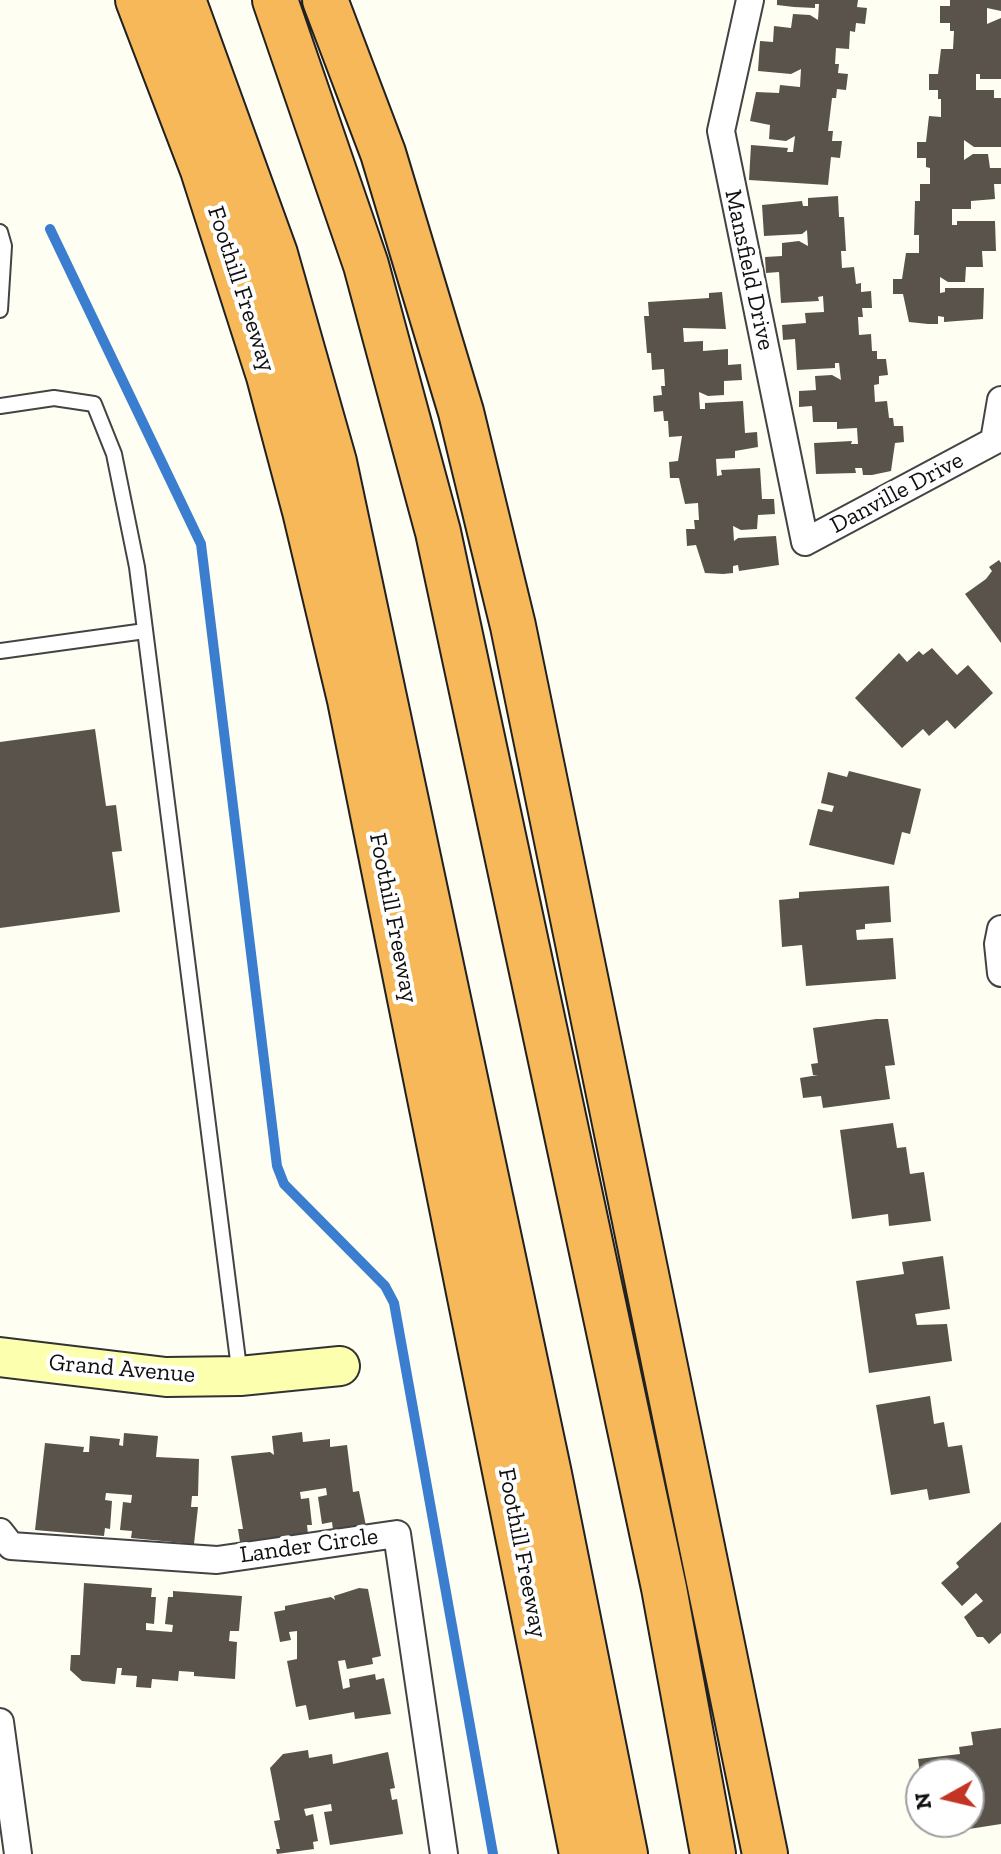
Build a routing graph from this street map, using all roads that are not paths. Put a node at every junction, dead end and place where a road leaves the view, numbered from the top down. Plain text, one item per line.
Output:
1 (138, 0) edge
2 (183, 0) edge
3 (275, 0) edge
4 (325, 0) edge
5 (750, 0) edge
6 (0, 232) edge
7 (0, 310) edge
8 (1001, 400) edge
9 (0, 406) edge
10 (805, 542) joint
11 (145, 631) junction
12 (0, 651) edge
13 (1001, 929) edge
14 (1001, 973) edge
15 (0, 1357) edge
16 (340, 1366) dead end
17 (240, 1376) junction
18 (0, 1532) edge
19 (0, 1722) edge
20 (439, 1853) edge
21 (18, 1854) edge
22 (582, 1854) edge
23 (625, 1854) edge
24 (713, 1854) edge
25 (765, 1854) edge

1 - 22 highway, Foothill Freeway
2 - 23 highway
3 - 24 highway
4 - 25 highway
5 - 10 street, Mansfield Drive
6 - 7 lane
8 - 10 street, Danville Drive
9 - 11 lane
11 - 12 lane
11 - 17 lane
13 - 14 street
15 - 17 street, Grand Avenue
16 - 17 street, Grand Avenue
18 - 20 street, Lander Circle
19 - 21 street

